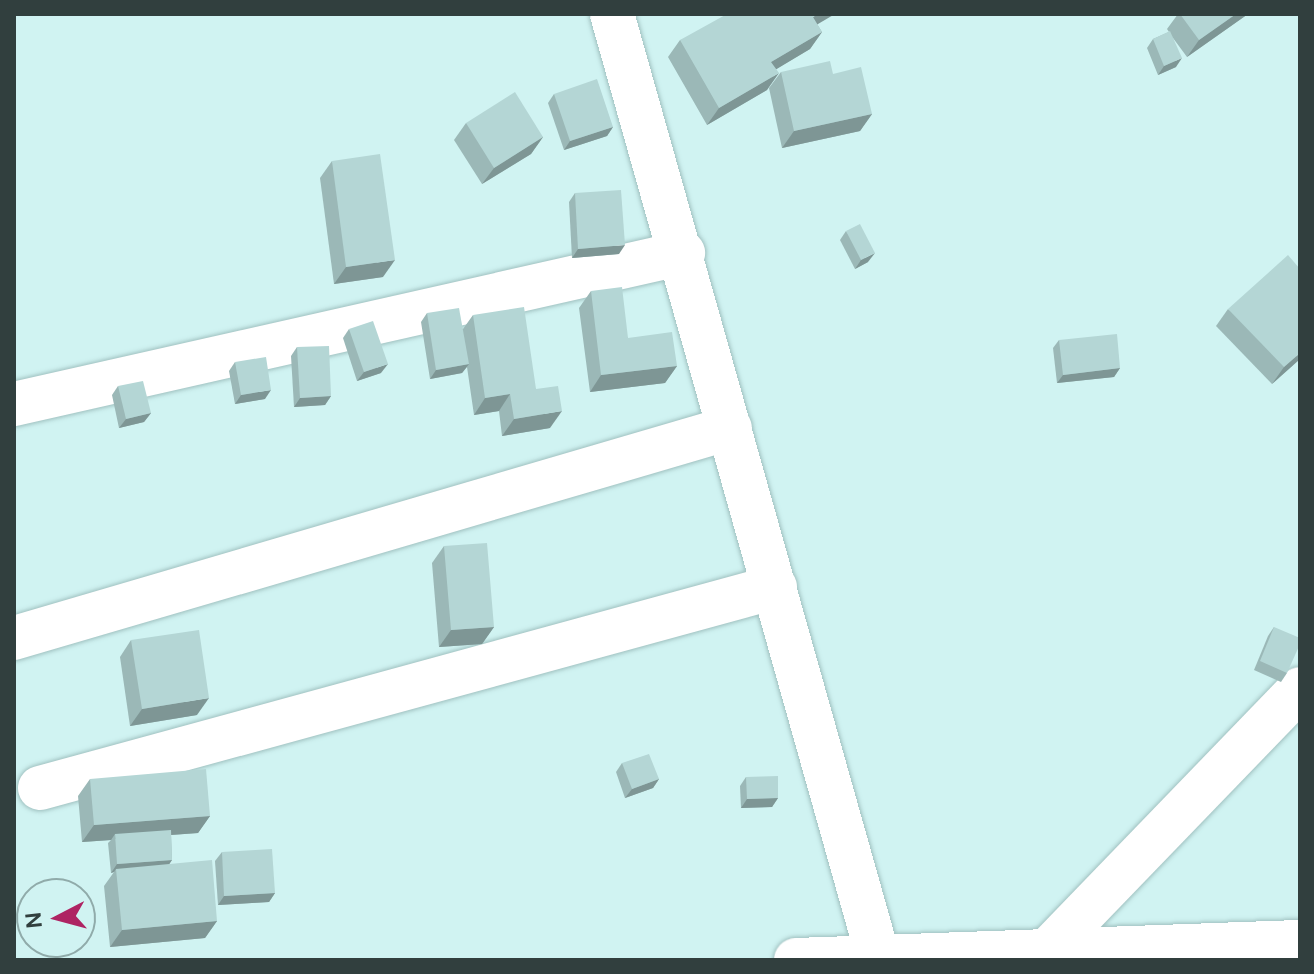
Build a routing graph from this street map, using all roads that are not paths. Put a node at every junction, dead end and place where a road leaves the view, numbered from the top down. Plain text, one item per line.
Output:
1 (612, 14) edge
2 (683, 253) junction
3 (14, 404) edge
4 (730, 428) junction
5 (775, 587) junction
6 (14, 638) edge
7 (1300, 689) edge
8 (40, 788) dead end
9 (1300, 942) edge
10 (1047, 951) junction
11 (878, 959) edge
12 (796, 960) edge

1 - 2 street
2 - 3 street
2 - 4 street
4 - 5 street
4 - 6 street
5 - 8 street
5 - 11 street
7 - 10 street
9 - 10 street
10 - 11 street
11 - 12 street

